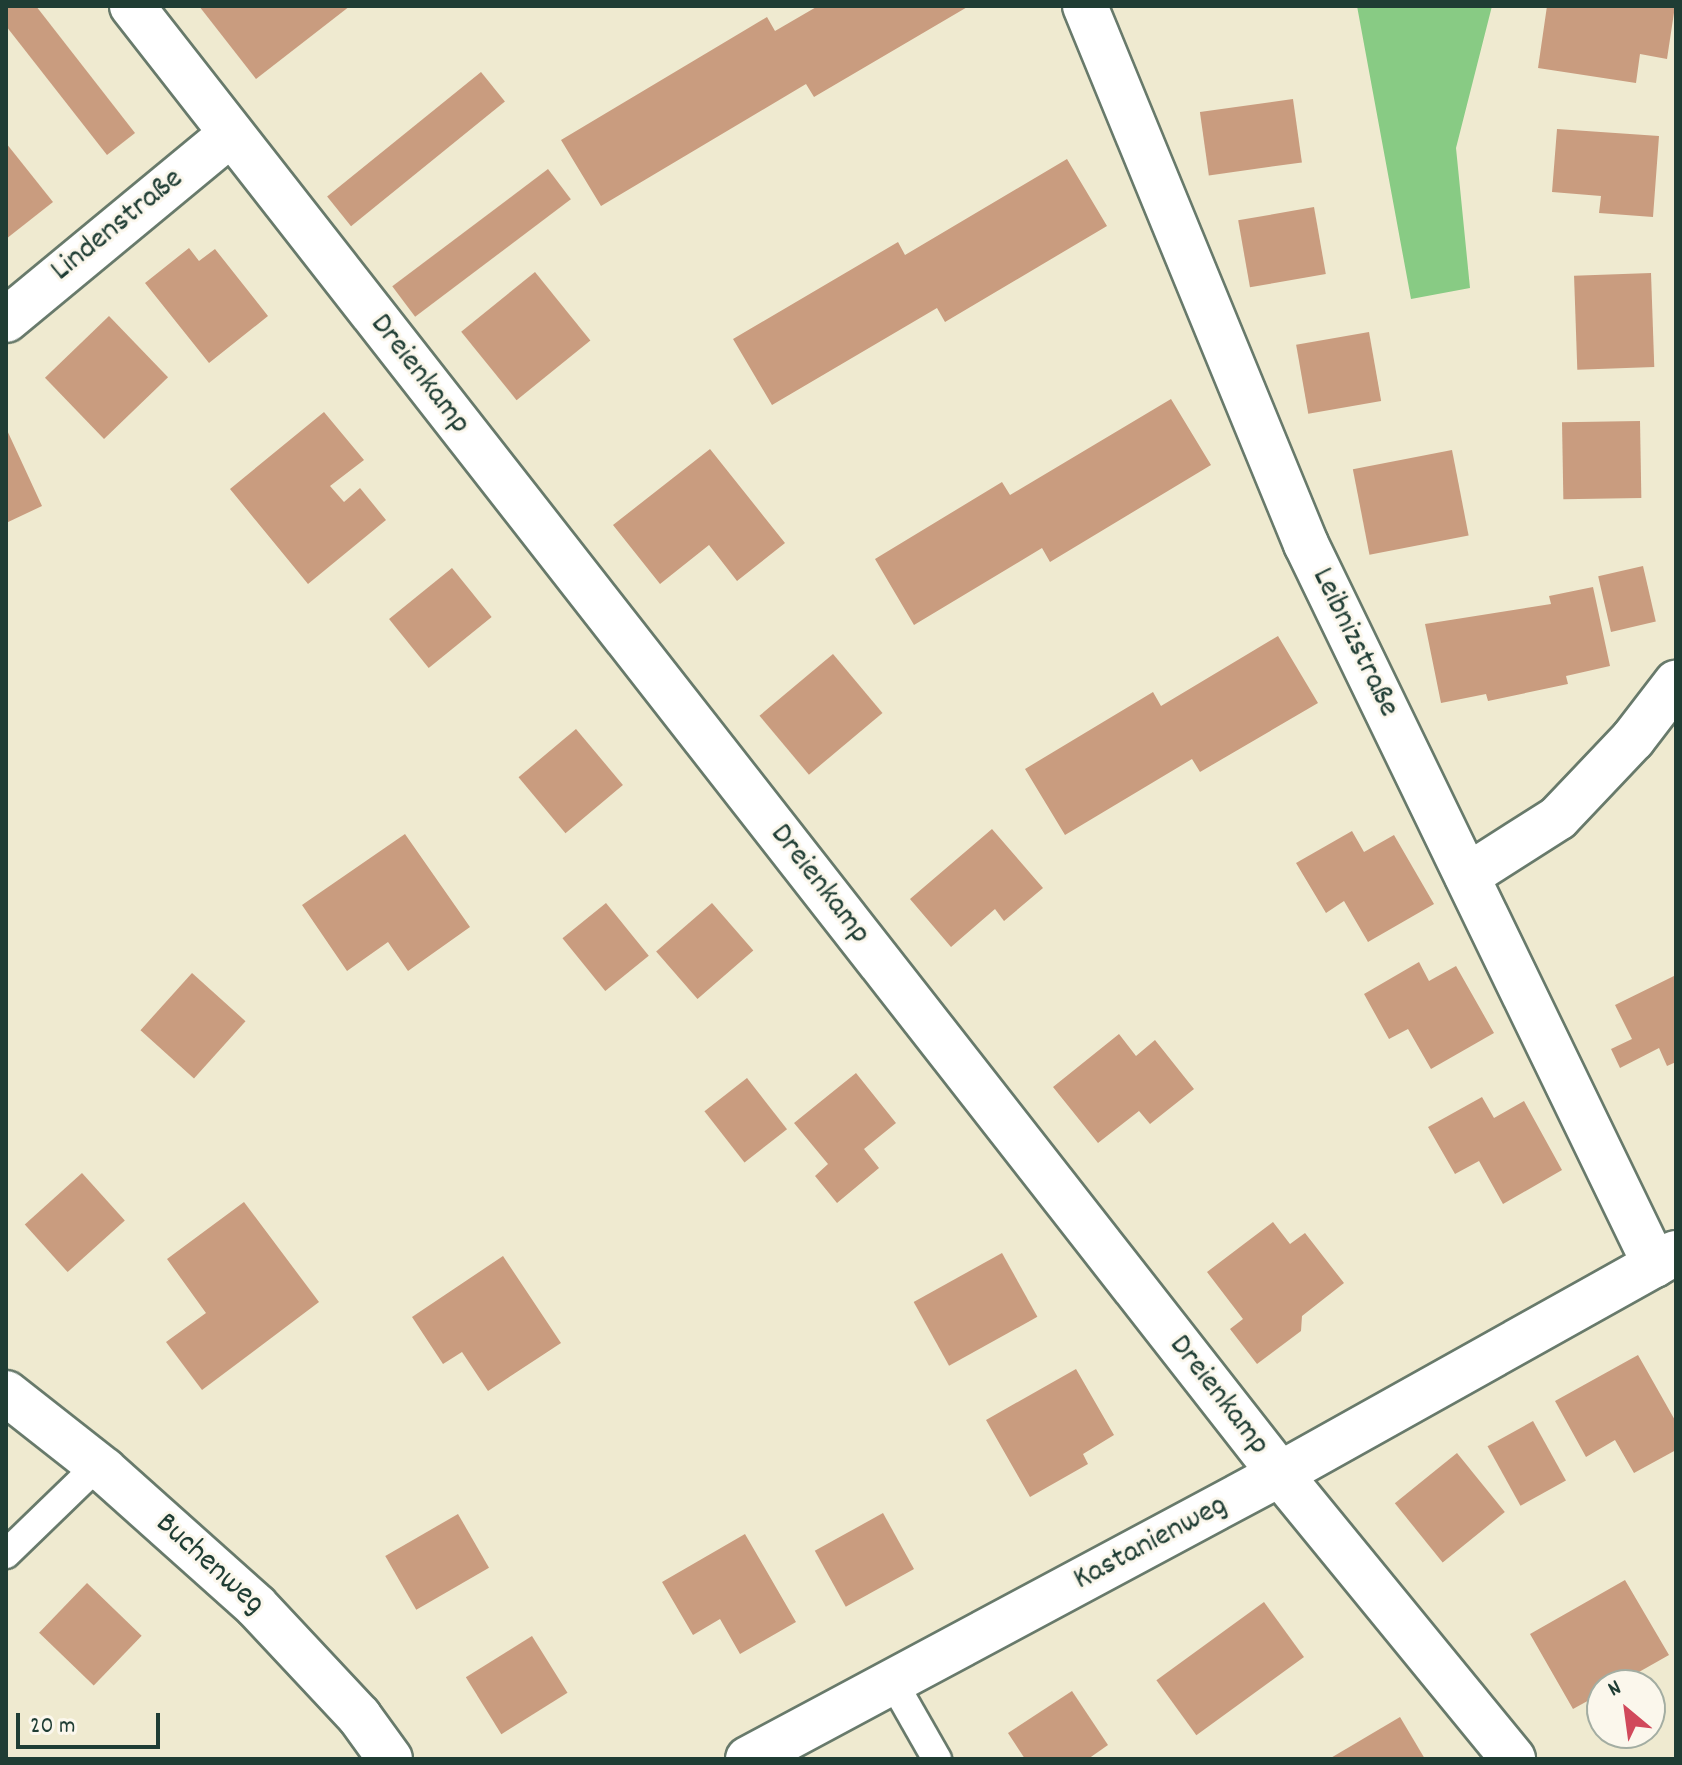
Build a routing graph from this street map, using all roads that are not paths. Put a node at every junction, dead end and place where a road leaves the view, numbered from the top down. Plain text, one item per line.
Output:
1 (132, 6) edge
2 (1085, 6) edge
3 (231, 134) junction
4 (6, 320) edge
5 (1676, 683) edge
6 (1467, 876) junction
7 (1666, 1259) edge
8 (6, 1393) edge
9 (98, 1465) junction
10 (1280, 1474) junction
11 (6, 1554) edge
12 (893, 1682) junction
13 (390, 1759) edge
14 (748, 1759) edge
15 (937, 1759) edge
16 (1513, 1759) edge

1 - 3 street, Dreienkamp
2 - 6 street, Leibnizstraße
3 - 4 street, Lindenstraße
3 - 10 street, Dreienkamp
5 - 6 street
6 - 7 street, Leibnizstraße
7 - 10 street, Kastanienweg
8 - 9 street, Buchenweg
9 - 11 lane
9 - 13 street, Buchenweg
10 - 12 street, Kastanienweg
10 - 16 street, Dreienkamp
12 - 14 street, Kastanienweg
12 - 15 lane

